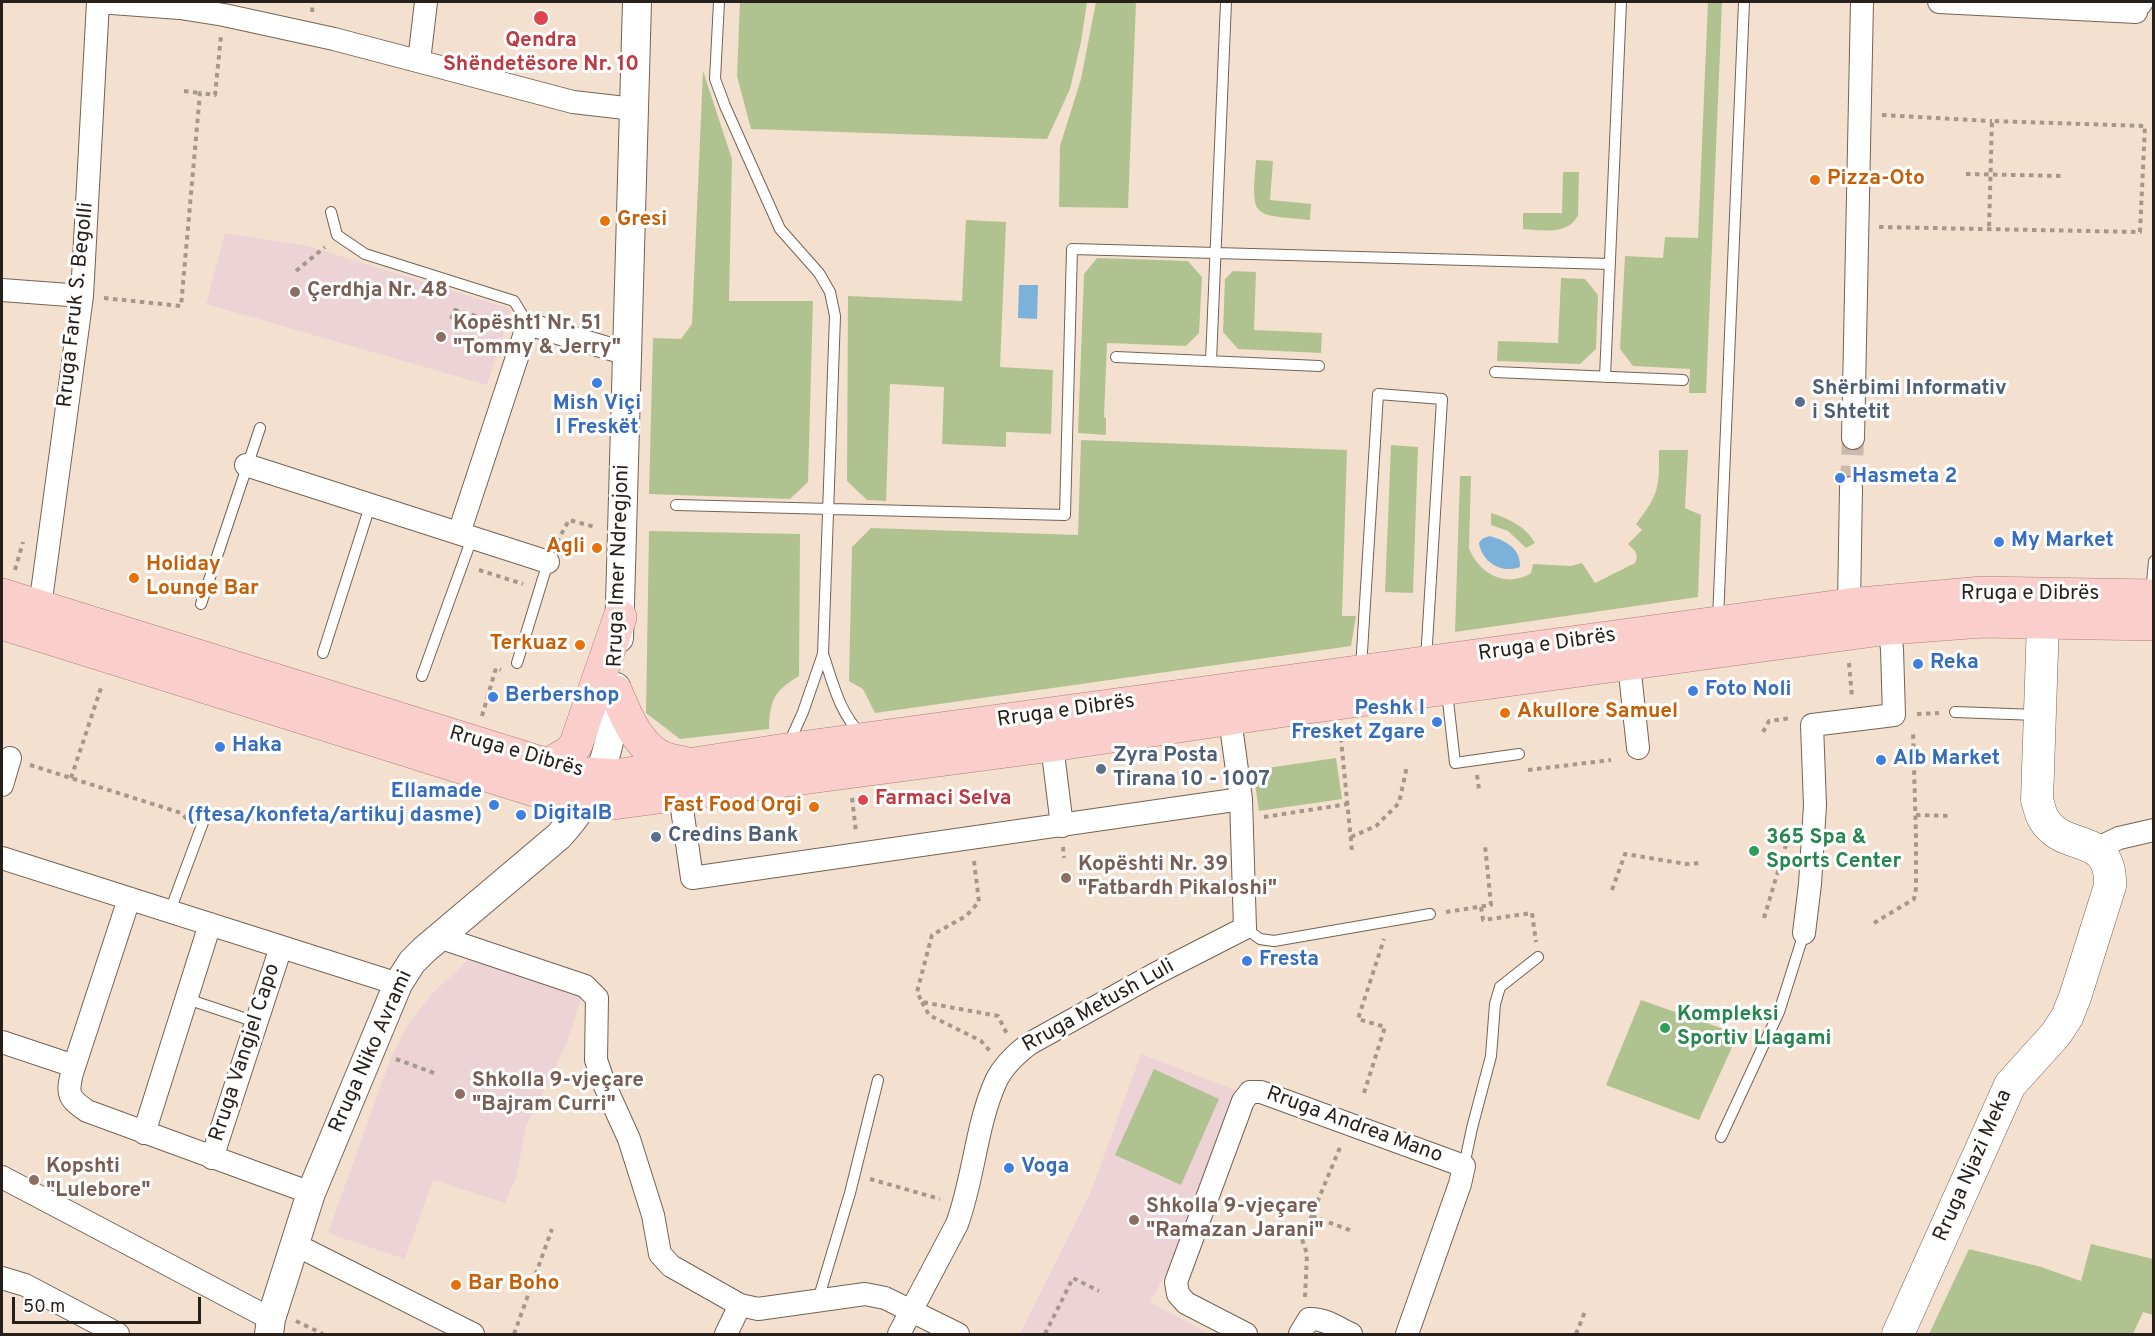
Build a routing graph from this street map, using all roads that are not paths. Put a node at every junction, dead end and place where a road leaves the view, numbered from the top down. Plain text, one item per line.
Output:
1 (98, 2) edge
2 (426, 2) edge
3 (636, 2) edge
4 (719, 2) edge
5 (1226, 2) edge
6 (1621, 2) edge
7 (1744, 2) edge
8 (1862, 2) edge
9 (1939, 2) edge
10 (2142, 7) edge
11 (419, 61) junction
12 (634, 109) junction
13 (331, 212) dead end
14 (1215, 253) junction
15 (1610, 264) junction
16 (2, 290) edge
17 (82, 296) junction
18 (517, 324) junction
19 (627, 354) junction
20 (1116, 357) dead end
21 (1211, 361) junction
22 (1319, 366) dead end
23 (1495, 372) dead end
24 (1605, 377) junction
25 (1683, 380) dead end
26 (260, 428) dead end
27 (1853, 438) tunnel mouth
28 (246, 465) junction
29 (1851, 488) tunnel mouth
30 (676, 505) dead end
31 (370, 506) junction
32 (828, 508) junction
33 (466, 536) junction
34 (2154, 561) edge
35 (548, 562) joint
36 (2, 595) edge
37 (201, 604) dead end
38 (1849, 605) junction
39 (2153, 605) edge
40 (40, 607) junction
41 (620, 618) junction
42 (2043, 622) junction
43 (2, 623) edge
44 (1718, 623) junction
45 (1889, 628) junction
46 (322, 653) dead end
47 (823, 654) junction
48 (517, 663) dead end
49 (1426, 663) junction
50 (1629, 664) junction
51 (1360, 672) junction
52 (422, 676) dead end
53 (1447, 689) junction
54 (616, 692) junction
55 (1955, 712) road end
56 (2040, 715) junction
57 (1230, 719) junction
58 (867, 739) junction
59 (1052, 745) junction
60 (1638, 748) dead end
61 (786, 750) junction
62 (1519, 754) dead end
63 (6, 757) edge
64 (548, 765) junction
65 (600, 776) junction
66 (684, 779) junction
67 (2, 785) edge
68 (1241, 799) junction
69 (584, 804) junction
70 (205, 817) dead end
71 (1062, 826) junction
72 (2154, 830) edge
73 (2096, 849) junction
74 (2, 858) edge
75 (129, 898) junction
76 (170, 911) junction
77 (1430, 914) road end
78 (210, 924) junction
79 (1245, 928) junction
80 (1804, 933) joint
81 (439, 937) junction
82 (281, 947) junction
83 (1539, 957) road end
84 (398, 984) junction
85 (186, 999) junction
86 (256, 1022) junction
87 (2, 1042) edge
88 (74, 1066) junction
89 (878, 1080) dead end
90 (144, 1133) junction
91 (1721, 1137) dead end
92 (212, 1158) junction
93 (1464, 1166) junction
94 (2, 1177) edge
95 (310, 1193) junction
96 (294, 1244) junction
97 (2, 1278) edge
98 (818, 1300) junction
99 (740, 1305) junction
100 (911, 1311) junction
101 (270, 1327) edge
102 (1302, 1330) edge
103 (118, 1335) edge
104 (473, 1335) edge
105 (726, 1335) edge
106 (899, 1335) edge
107 (958, 1335) edge
108 (1246, 1335) edge
109 (1351, 1335) edge
110 (1407, 1335) edge
111 (1899, 1335) edge

1 - 11 street, Rruga Faruk S. Begolli
1 - 17 street, Rruga Faruk S. Begolli
2 - 11 street
3 - 12 street, Rruga Imer Ndregjoni
4 - 32 lane
5 - 14 lane
6 - 15 lane
7 - 44 lane
8 - 27 street
9 - 10 street
11 - 12 street, Rruga Faruk S. Begolli
12 - 19 street, Rruga Imer Ndregjoni
13 - 18 lane
14 - 15 lane
14 - 21 lane
14 - 32 lane
15 - 24 lane
16 - 17 street
17 - 40 street, Rruga Faruk S. Begolli
18 - 19 street
18 - 33 street
19 - 41 street, Rruga Imer Ndregjoni
20 - 21 lane
21 - 22 lane
23 - 24 lane
24 - 25 lane
26 - 28 lane
28 - 31 street
28 - 37 lane
29 - 38 street
30 - 32 lane
31 - 33 street
31 - 46 lane
32 - 47 lane
33 - 35 street
33 - 52 lane
34 - 39 lane
35 - 48 lane
36 - 40 main road, Rruga e Dibrës
38 - 39 main road, Rruga e Dibrës
38 - 44 main road, Rruga e Dibrës
39 - 42 main road, Rruga e Dibrës
40 - 64 main road, Rruga e Dibrës
41 - 54 street, Rruga Imer Ndregjoni
41 - 64 main road
42 - 45 main road, Rruga e Dibrës
42 - 56 main road
43 - 69 main road, Rruga e Dibrës
44 - 49 main road, Rruga e Dibrës
45 - 50 main road, Rruga e Dibrës
45 - 80 street
47 - 58 lane
47 - 61 lane
49 - 51 main road, Rruga e Dibrës
49 - 51 lane
50 - 53 main road, Rruga e Dibrës
50 - 60 street, Rruga e Dibrës
51 - 58 main road, Rruga e Dibrës
53 - 57 main road, Rruga e Dibrës
53 - 62 lane
54 - 65 street, Rruga Imer Ndregjoni
54 - 66 main road
55 - 56 lane
56 - 73 main road
57 - 59 main road, Rruga e Dibrës
57 - 68 street
58 - 61 main road, Rruga e Dibrës
59 - 66 main road, Rruga e Dibrës
59 - 71 street
61 - 66 main road, Rruga e Dibrës
63 - 67 street
64 - 65 main road, Rruga e Dibrës
65 - 66 main road, Rruga e Dibrës
65 - 69 street, Rruga Imer Ndregjoni
66 - 69 main road, Rruga e Dibrës
66 - 71 street
68 - 71 street
68 - 79 street
69 - 81 street, Rruga Niko Avrami
70 - 76 lane
72 - 73 street
73 - 111 main road, Rruga Njazi Meka
74 - 75 street, Rruga Vangjel Capo
75 - 76 street, Rruga Vangjel Capo
75 - 88 street
76 - 78 street, Rruga Vangjel Capo
77 - 79 lane
78 - 82 street, Rruga Vangjel Capo
78 - 85 street
79 - 100 street, Rruga Metush Luli
80 - 91 lane
81 - 84 street, Rruga Niko Avrami
81 - 99 street
82 - 84 street, Rruga Vangjel Capo
82 - 86 street, Rruga Vangjel Capo
83 - 93 lane
84 - 95 street, Rruga Niko Avrami
85 - 86 lane
85 - 90 street
86 - 92 street, Rruga Vangjel Capo
87 - 88 street
88 - 90 street
89 - 98 lane
90 - 92 street
92 - 95 street
93 - 108 street, Rruga Andrea Mano
93 - 110 street
94 - 101 street
95 - 96 street, Rruga Niko Avrami
96 - 101 street, Rruga Niko Avrami
96 - 104 street
97 - 103 street
98 - 99 street
98 - 100 street
99 - 105 street
100 - 106 street, Rruga Metush Luli
100 - 107 street
102 - 109 street

